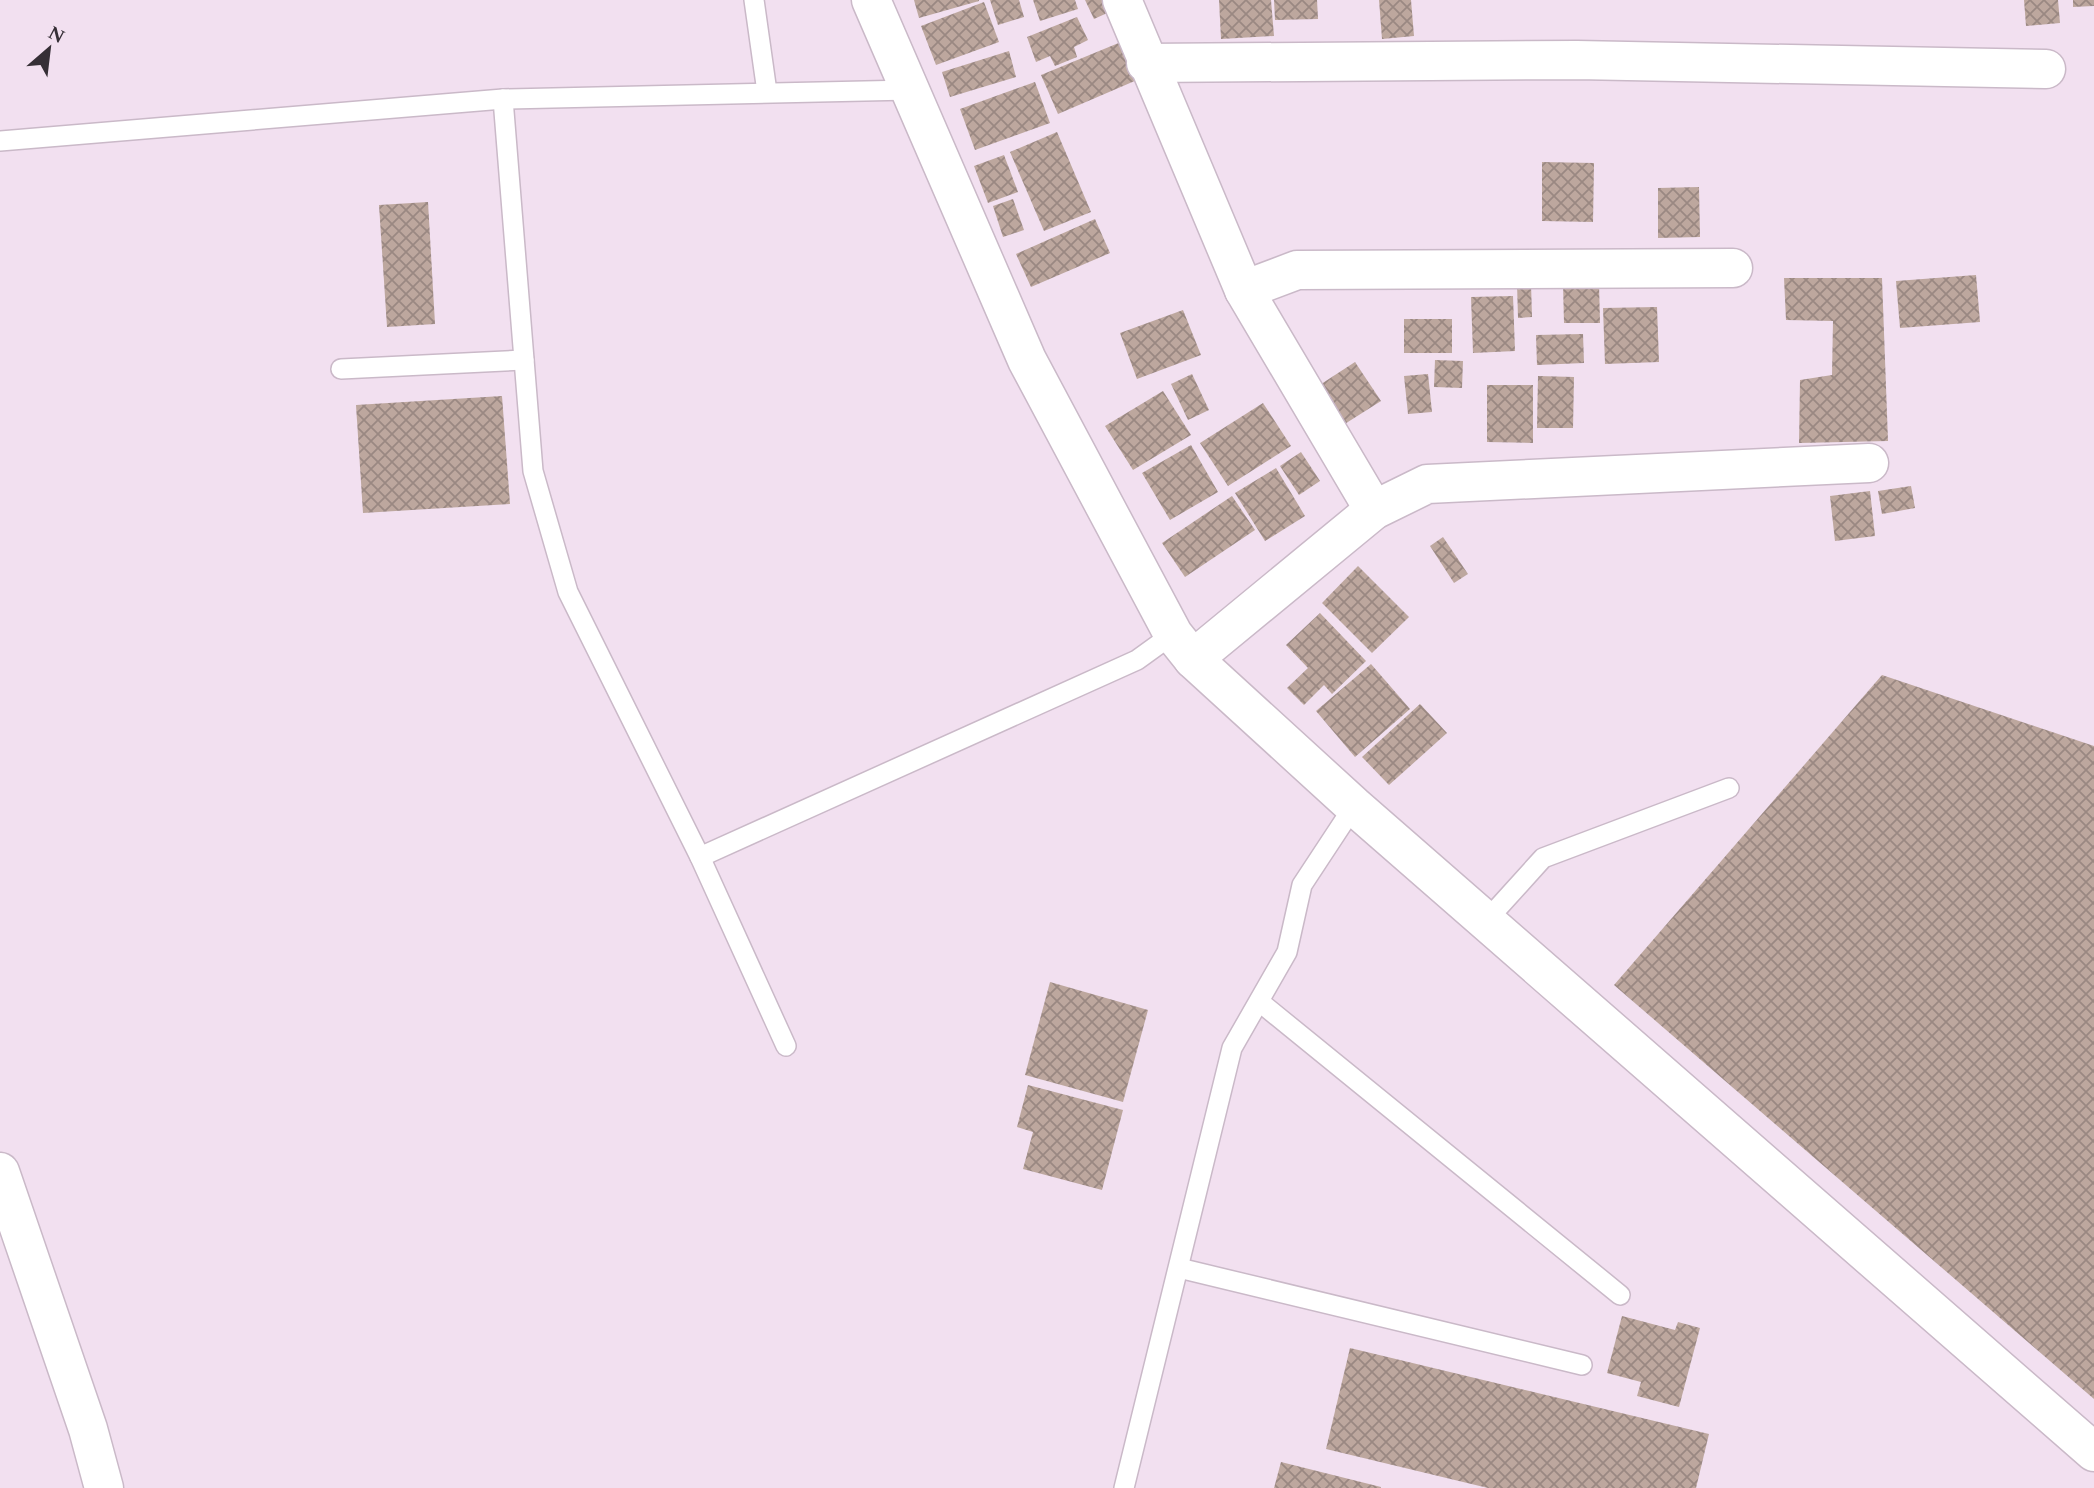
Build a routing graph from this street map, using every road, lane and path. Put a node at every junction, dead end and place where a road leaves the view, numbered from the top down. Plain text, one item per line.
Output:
1 (754, 0) edge
2 (872, 0) edge
3 (1122, 0) edge
4 (1146, 63) junction
5 (2046, 69) dead end
6 (910, 90) junction
7 (767, 92) junction
8 (503, 99) junction
9 (0, 141) edge
10 (1733, 268) dead end
11 (1244, 290) junction
12 (524, 360) junction
13 (341, 369) dead end
14 (1869, 463) dead end
15 (1374, 510) junction
16 (1183, 647) junction
17 (1729, 788) dead end
18 (1354, 806) junction
19 (700, 857) junction
20 (1486, 921) junction
21 (1261, 1003) junction
22 (786, 1046) dead end
23 (0, 1172) edge
24 (1179, 1268) junction
25 (1620, 1295) dead end
26 (1582, 1365) dead end
27 (2094, 1452) edge
28 (104, 1488) edge
29 (1124, 1488) edge

1 - 7 lane
2 - 6 street
3 - 4 street
4 - 5 street
4 - 11 street
6 - 7 lane
6 - 16 street
7 - 8 lane
8 - 9 lane
8 - 12 lane
10 - 11 street
11 - 15 street
12 - 13 lane
12 - 19 lane
14 - 15 street
15 - 16 street
16 - 18 street
16 - 19 lane
17 - 20 lane
18 - 20 street
18 - 21 lane
19 - 22 lane
20 - 27 street
21 - 24 lane
21 - 25 lane
23 - 28 street
24 - 26 lane
24 - 29 lane

